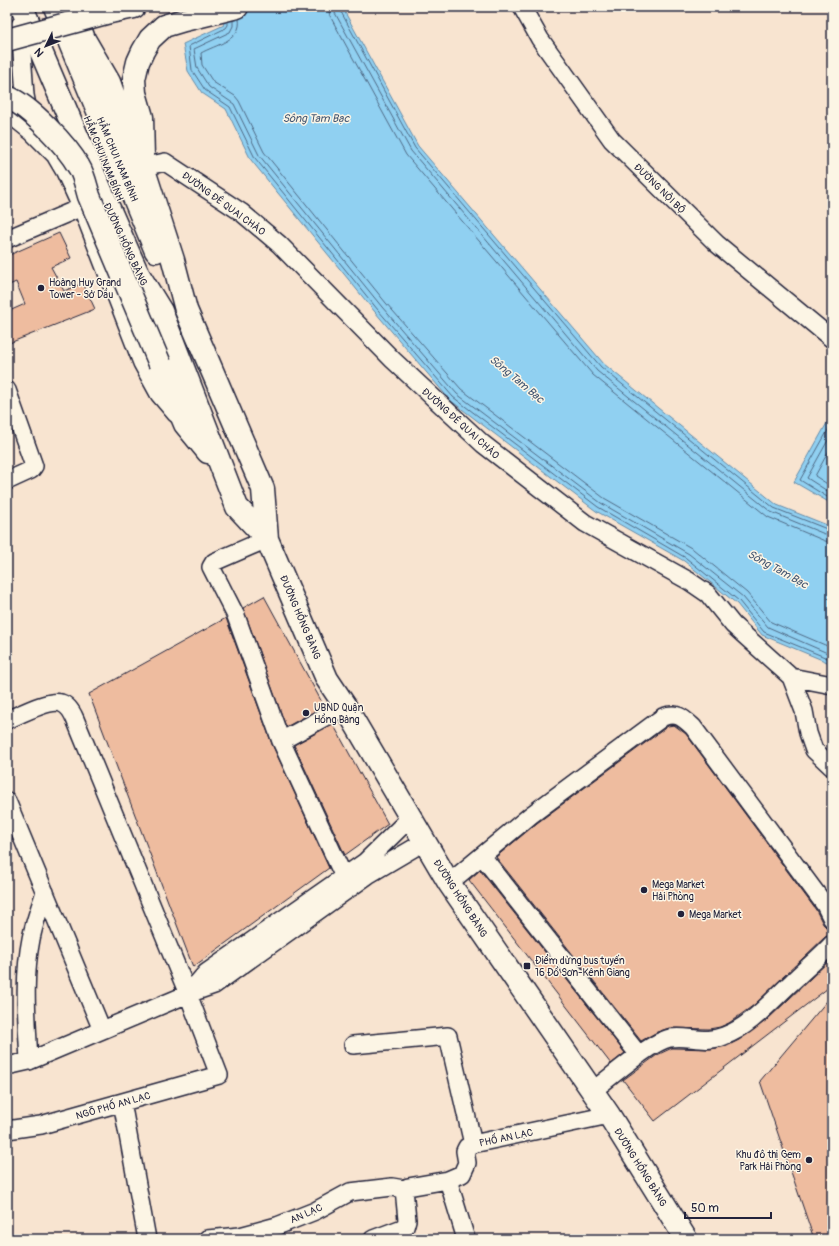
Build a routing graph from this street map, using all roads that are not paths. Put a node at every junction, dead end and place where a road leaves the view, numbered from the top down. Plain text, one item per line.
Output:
1 (21, 7) edge
2 (41, 7) edge
3 (55, 7) edge
4 (72, 7) edge
5 (85, 7) edge
6 (134, 7) edge
7 (238, 7) edge
8 (522, 7) edge
9 (115, 10) edge
10 (7, 40) edge
11 (109, 82) junction
12 (7, 97) edge
13 (7, 112) edge
14 (32, 132) junction
15 (143, 167) junction
16 (82, 207) junction
17 (7, 239) edge
18 (186, 310) junction
19 (161, 311) junction
20 (832, 339) edge
21 (7, 390) edge
22 (185, 424) junction
23 (220, 465) junction
24 (7, 481) edge
25 (267, 539) junction
26 (791, 677) junction
27 (832, 685) edge
28 (345, 706) junction
29 (7, 720) edge
30 (281, 741) junction
31 (832, 768) edge
32 (7, 802) edge
33 (410, 818) junction
34 (424, 842) junction
35 (482, 856) junction
36 (348, 882) junction
37 (449, 883) junction
38 (45, 892) junction
39 (832, 919) edge
40 (832, 944) edge
41 (188, 994) junction
42 (102, 1030) junction
43 (353, 1045) dead end
44 (639, 1055) junction
45 (29, 1061) junction
46 (7, 1066) edge
47 (592, 1092) junction
48 (122, 1102) junction
49 (609, 1115) junction
50 (7, 1130) edge
51 (473, 1144) junction
52 (448, 1180) junction
53 (404, 1189) junction
54 (147, 1239) edge
55 (207, 1239) edge
56 (373, 1239) edge
57 (466, 1239) edge
58 (686, 1239) edge

1 - 14 street
1 - 19 main road, ĐƯỜNG HỒNG BÀNG
2 - 19 main road, HẦM CHUI NAM BÍNH
3 - 18 main road, HẦM CHUI NAM BÍNH
4 - 11 main road, ĐƯỜNG HỒNG BÀNG
5 - 11 main road
6 - 9 main road
7 - 15 main road
8 - 20 street, ĐƯỜNG NỘI BỘ
9 - 10 main road, bridge
11 - 15 main road, ĐƯỜNG HỒNG BÀNG
12 - 22 main road, bridge
13 - 14 street
14 - 16 street
15 - 18 main road, ĐƯỜNG HỒNG BÀNG
15 - 26 street, ĐƯỜNG ĐÊ QUAI CHẢO
16 - 17 street
16 - 22 street
18 - 25 main road, ĐƯỜNG HỒNG BÀNG
19 - 23 main road, ĐƯỜNG HỒNG BÀNG
21 - 24 street
22 - 23 main road
23 - 25 main road, ĐƯỜNG HỒNG BÀNG
25 - 28 main road, ĐƯỜNG HỒNG BÀNG
25 - 30 street
26 - 27 street
26 - 31 street, ĐƯỜNG ĐÊ QUAI CHẢO
28 - 30 street
28 - 33 main road, ĐƯỜNG HỒNG BÀNG
29 - 41 street
30 - 36 street
32 - 38 street
33 - 34 main road, ĐƯỜNG HỒNG BÀNG
33 - 36 street
34 - 36 street
34 - 37 main road, ĐƯỜNG HỒNG BÀNG
35 - 37 street
35 - 39 street
35 - 44 street
36 - 41 street
37 - 47 main road, ĐƯỜNG HỒNG BÀNG
38 - 42 street
38 - 45 street
40 - 44 street
41 - 42 street
41 - 48 street, NGÕ PHỐ AN LẠC
42 - 45 street
43 - 51 street
44 - 47 street
45 - 46 street
47 - 49 main road, ĐƯỜNG HỒNG BÀNG
48 - 50 street, NGÕ PHỐ AN LẠC
48 - 54 street
49 - 51 street, PHỐ AN LẠC
49 - 58 main road, ĐƯỜNG HỒNG BÀNG
51 - 52 street, PHỐ AN LẠC
52 - 53 street, PHỐ AN LẠC
52 - 57 street
53 - 55 street, AN LẠC
53 - 56 street

